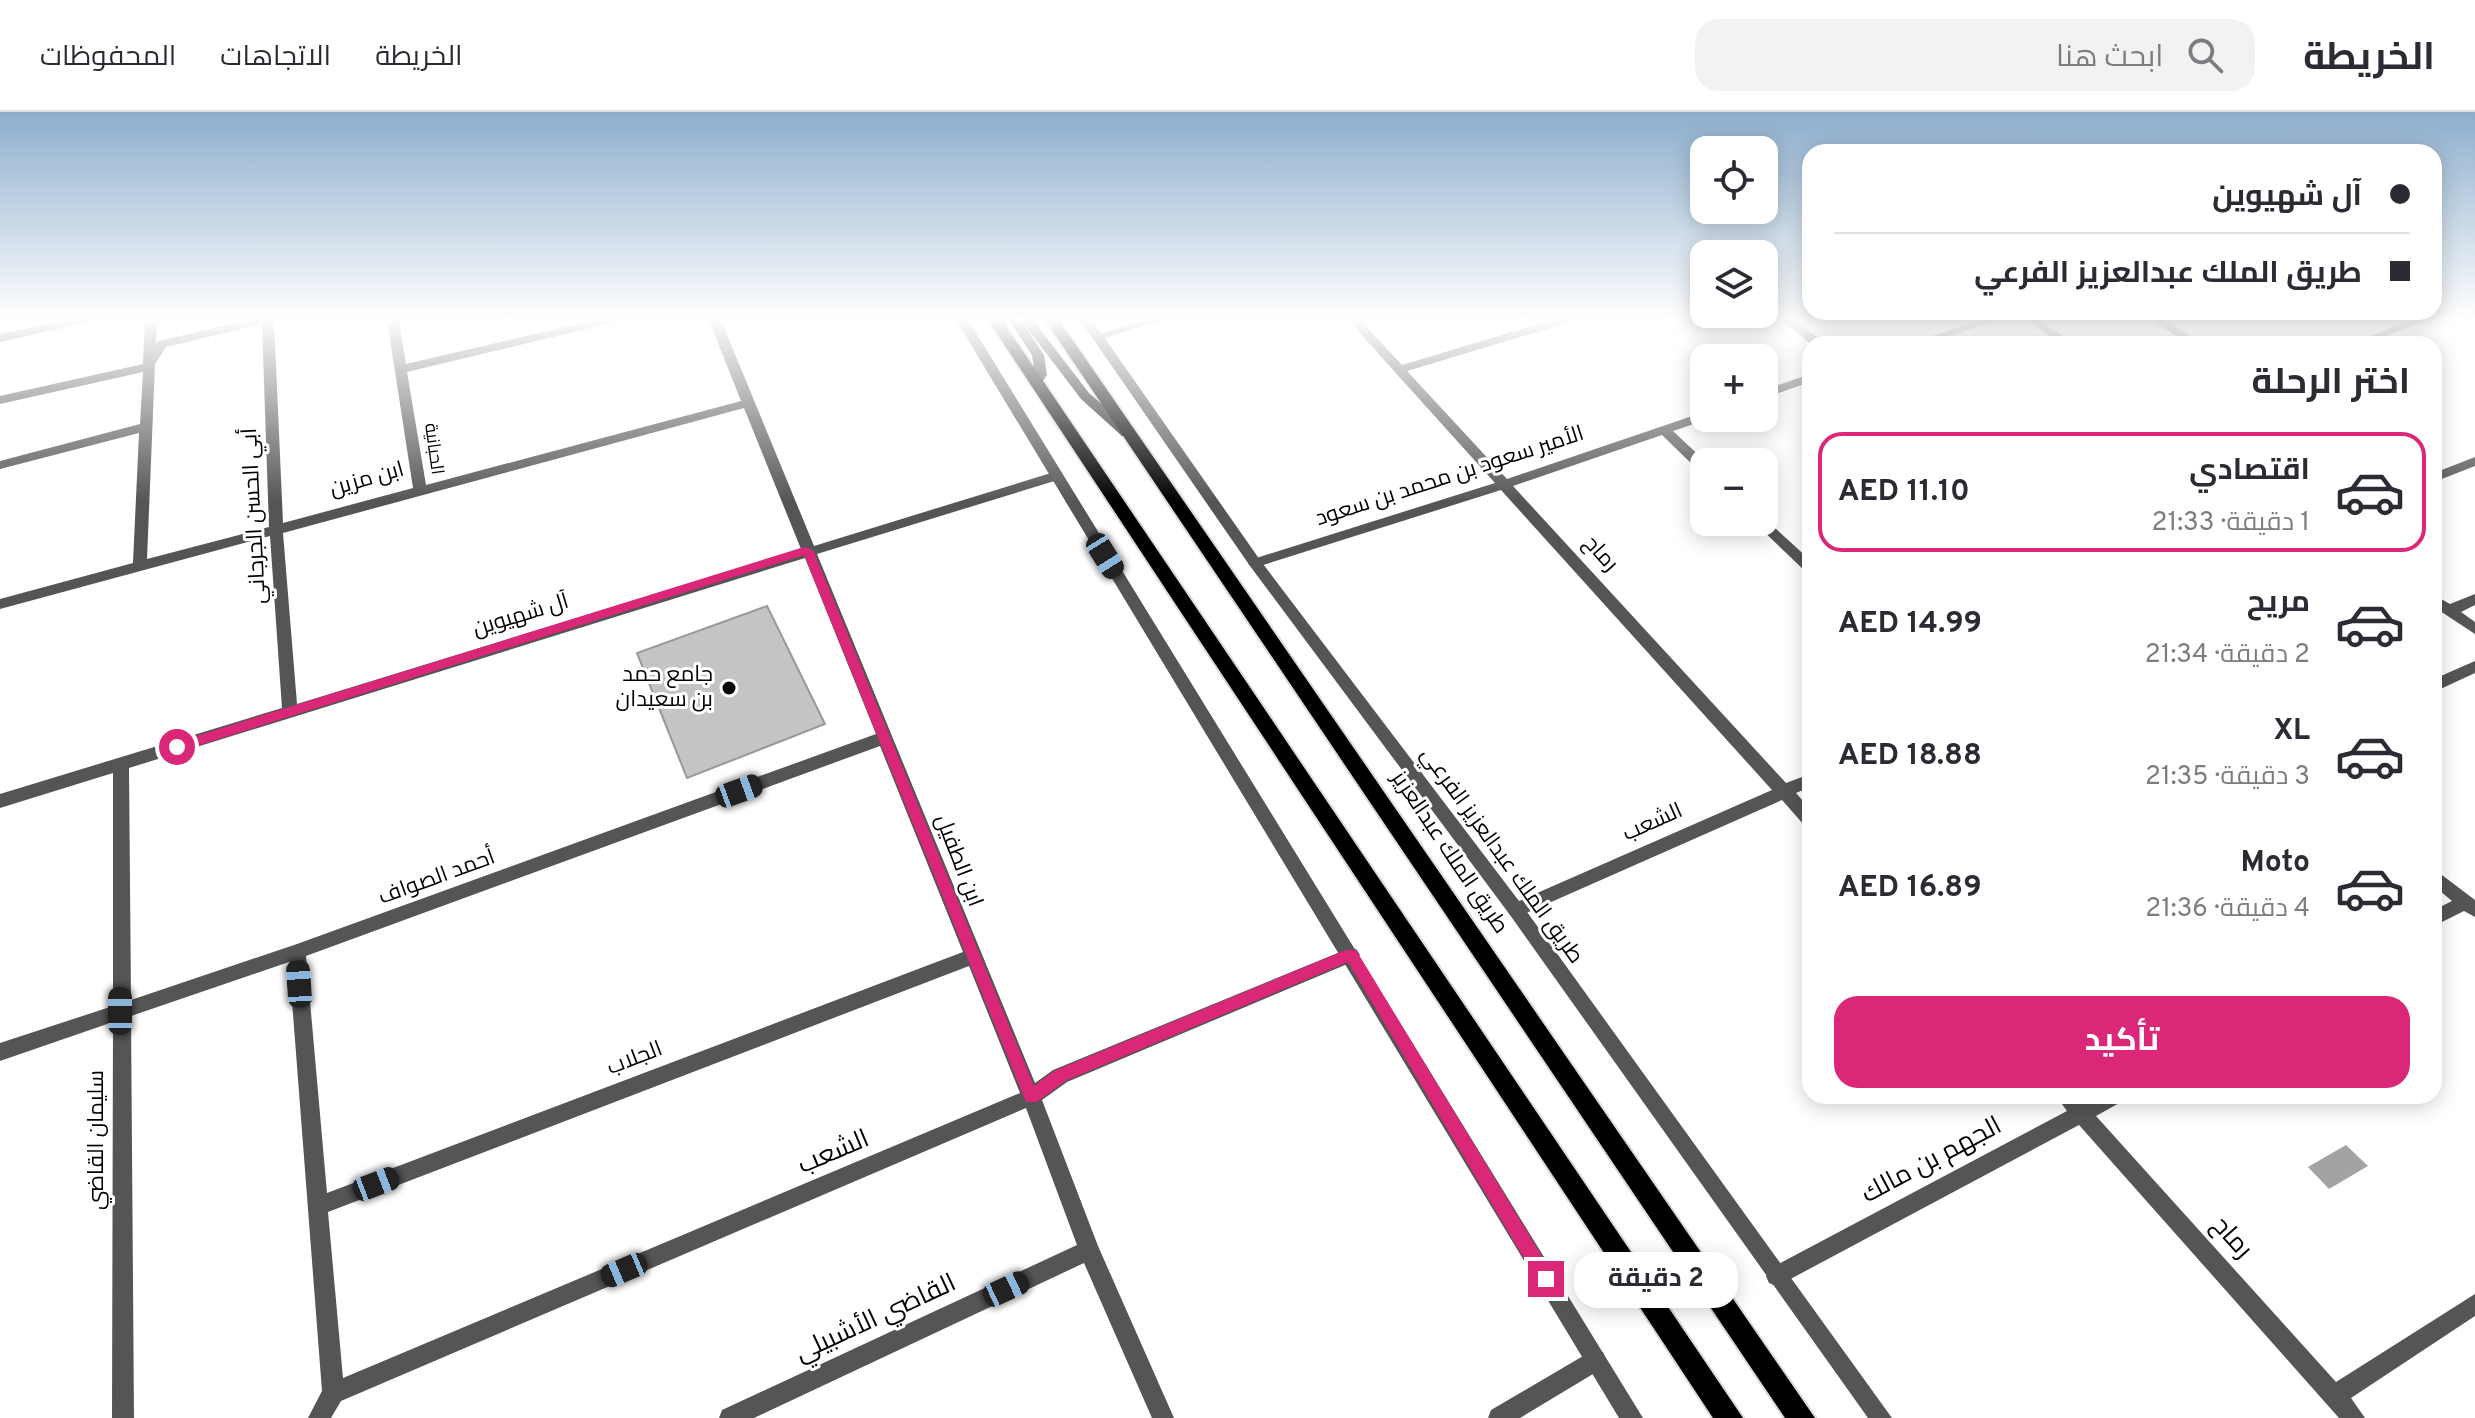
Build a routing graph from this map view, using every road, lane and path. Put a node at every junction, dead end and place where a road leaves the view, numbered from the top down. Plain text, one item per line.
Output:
1 (85, 381) edge
2 (147, 381) edge
3 (268, 381) edge
4 (405, 381) edge
5 (738, 381) edge
6 (999, 381) edge
7 (1072, 381) edge
8 (1092, 381) edge
9 (1128, 381) edge
10 (1412, 381) edge
11 (1036, 382) edge
12 (1802, 382) edge
13 (1778, 390) edge
14 (0, 400) edge
15 (747, 403) junction
16 (1690, 421) edge
17 (146, 427) junction
18 (1664, 430) junction
19 (1127, 433) junction
20 (1690, 455) edge
21 (2475, 461) edge
22 (0, 465) edge
23 (2442, 475) edge
24 (1056, 476) junction
25 (1506, 484) junction
26 (420, 488) junction
27 (276, 528) junction
28 (1777, 536) edge
29 (808, 550) junction
30 (1802, 560) edge
31 (1255, 563) junction
32 (140, 566) junction
33 (2475, 599) edge
34 (0, 604) edge
35 (2442, 606) edge
36 (2449, 611) junction
37 (2475, 629) edge
38 (2475, 667) edge
39 (2442, 682) edge
40 (290, 710) junction
41 (886, 737) junction
42 (121, 765) junction
43 (1802, 784) edge
44 (1783, 792) junction
45 (0, 801) edge
46 (1802, 812) edge
47 (2442, 883) edge
48 (2470, 906) edge
49 (1516, 910) junction
50 (2442, 916) edge
51 (297, 952) junction
52 (1351, 955) junction
53 (972, 957) junction
54 (120, 1011) junction
55 (0, 1052) edge
56 (1031, 1097) junction
57 (2073, 1104) edge
58 (2100, 1104) edge
59 (2082, 1114) junction
60 (316, 1207) junction
61 (1089, 1250) junction
62 (1776, 1276) junction
63 (2475, 1304) edge
64 (1595, 1360) junction
65 (333, 1393) junction
66 (2334, 1396) junction
67 (123, 1418) edge
68 (319, 1418) edge
69 (730, 1418) edge
70 (1163, 1418) edge
71 (1499, 1418) edge
72 (1632, 1418) edge
73 (1729, 1418) edge
74 (1801, 1418) edge
75 (1881, 1418) edge
76 (2354, 1418) edge

1 - 14 street
2 - 17 street
3 - 27 street, أبي الحسن الجرجاني
4 - 26 street, الحبانية
5 - 15 street, ابن الطفيل
6 - 24 street
7 - 19 main road
8 - 19 main road, طريق الملك عبدالعزيز
9 - 31 street, طريق الملك عبدالعزيز الفرعي
10 - 25 street, رماح
11 - 73 main road
12 - 13 street
15 - 26 street, ابن مزين
15 - 29 street, ابن الطفيل
16 - 18 street, الأمير سعود بن محمد بن سعود
17 - 22 street
17 - 32 street
18 - 20 street
18 - 25 street, الأمير سعود بن محمد بن سعود
19 - 74 main road, طريق الملك عبدالعزيز
21 - 23 street
24 - 29 street, آل شهيوين
24 - 52 street
25 - 31 street, الأمير سعود بن محمد بن سعود
25 - 44 street, رماح
26 - 27 street, ابن مزين
27 - 32 street, ابن مزين
27 - 40 street, أبي الحسن الجرجاني
28 - 30 street
29 - 40 street, آل شهيوين
29 - 41 street, ابن الطفيل
31 - 49 street, طريق الملك عبدالعزيز الفرعي
32 - 34 street, ابن مزين
33 - 36 street
35 - 36 street
36 - 37 street
38 - 39 street
40 - 42 street, آل شهيوين
41 - 51 street, أحمد الصواف
41 - 53 street, ابن الطفيل
42 - 45 street, آل شهيوين
42 - 54 street, سليمان القاضي
43 - 44 street, الشعب
44 - 46 street, رماح
44 - 49 street, الشعب
47 - 48 street
48 - 50 street
49 - 62 street, طريق الملك عبدالعزيز الفرعي
51 - 54 street, أحمد الصواف
51 - 60 street
52 - 56 street, الشعب
52 - 64 street
53 - 56 street, ابن الطفيل
53 - 60 street, الجلاب
54 - 55 street, أحمد الصواف
54 - 67 street, سليمان القاضي
56 - 61 street, ابن الطفيل
56 - 65 street, الشعب
57 - 59 street, رماح
58 - 59 street, الجهم بن مالك
59 - 62 street, الجهم بن مالك
59 - 66 street, رماح
60 - 65 street
61 - 69 street, القاضي الأشبيلي
61 - 70 street, ابن الطفيل
62 - 75 street, طريق الملك عبدالعزيز الفرعي
63 - 66 street
64 - 71 street
64 - 72 street
65 - 68 street
66 - 76 street, رماح

